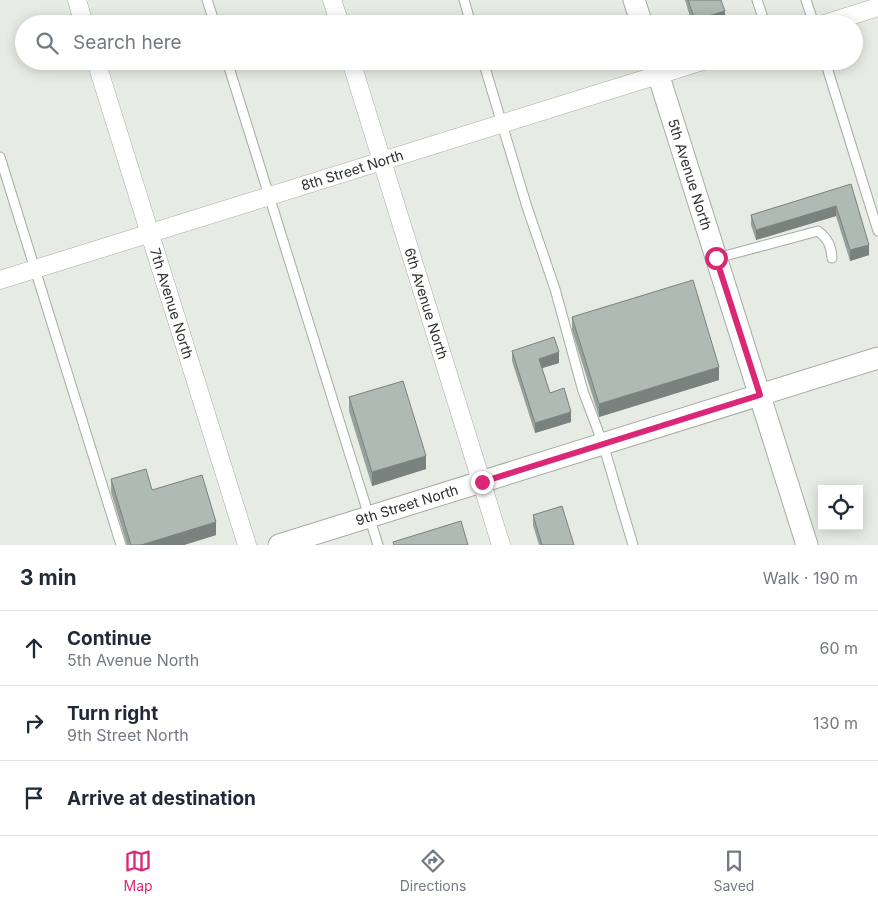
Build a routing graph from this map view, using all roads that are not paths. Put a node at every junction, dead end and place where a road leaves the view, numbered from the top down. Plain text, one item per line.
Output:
1 (77, 0) edge
2 (207, 0) edge
3 (332, 0) edge
4 (464, 0) edge
5 (634, 0) edge
6 (757, 0) edge
7 (806, 0) edge
8 (878, 7) edge
9 (81, 15) edge
10 (212, 15) edge
11 (337, 15) edge
12 (468, 15) edge
13 (639, 15) edge
14 (763, 15) edge
15 (811, 15) edge
16 (853, 15) edge
17 (99, 70) edge
18 (230, 70) edge
19 (354, 70) edge
20 (486, 70) edge
21 (650, 70) edge
22 (657, 70) edge
23 (828, 70) edge
24 (502, 124) junction
25 (0, 156) edge
26 (382, 161) junction
27 (269, 197) junction
28 (878, 230) edge
29 (150, 234) junction
30 (716, 258) junction
31 (832, 258) dead end
32 (35, 270) junction
33 (0, 280) edge
34 (878, 358) edge
35 (760, 395) junction
36 (603, 444) junction
37 (482, 482) junction
38 (369, 517) junction
39 (121, 545) edge
40 (247, 545) edge
41 (279, 545) edge
42 (378, 545) edge
43 (501, 545) edge
44 (633, 545) edge
45 (807, 545) edge

1 - 9 street
2 - 10 lane
3 - 11 street
4 - 12 lane
5 - 13 street
6 - 14 lane
7 - 15 lane
8 - 16 street
17 - 29 street, 7th Avenue North
18 - 27 lane
19 - 26 street, 6th Avenue North
20 - 24 lane
21 - 24 street, 8th Street North
22 - 30 street, 5th Avenue North
23 - 28 lane
24 - 26 street, 8th Street North
24 - 36 lane
25 - 32 lane
26 - 27 street, 8th Street North
26 - 37 street, 6th Avenue North
27 - 29 street, 8th Street North
27 - 38 lane
29 - 32 street, 8th Street North
29 - 40 street, 7th Avenue North
30 - 31 lane
30 - 35 street, 5th Avenue North
32 - 33 street, 8th Street North
32 - 39 lane
34 - 35 street, 9th Street North
35 - 36 street, 9th Street North
35 - 45 street, 5th Avenue North
36 - 37 street, 9th Street North
36 - 44 lane
37 - 38 street, 9th Street North
37 - 43 street, 6th Avenue North
38 - 41 street, 9th Street North
38 - 42 lane

